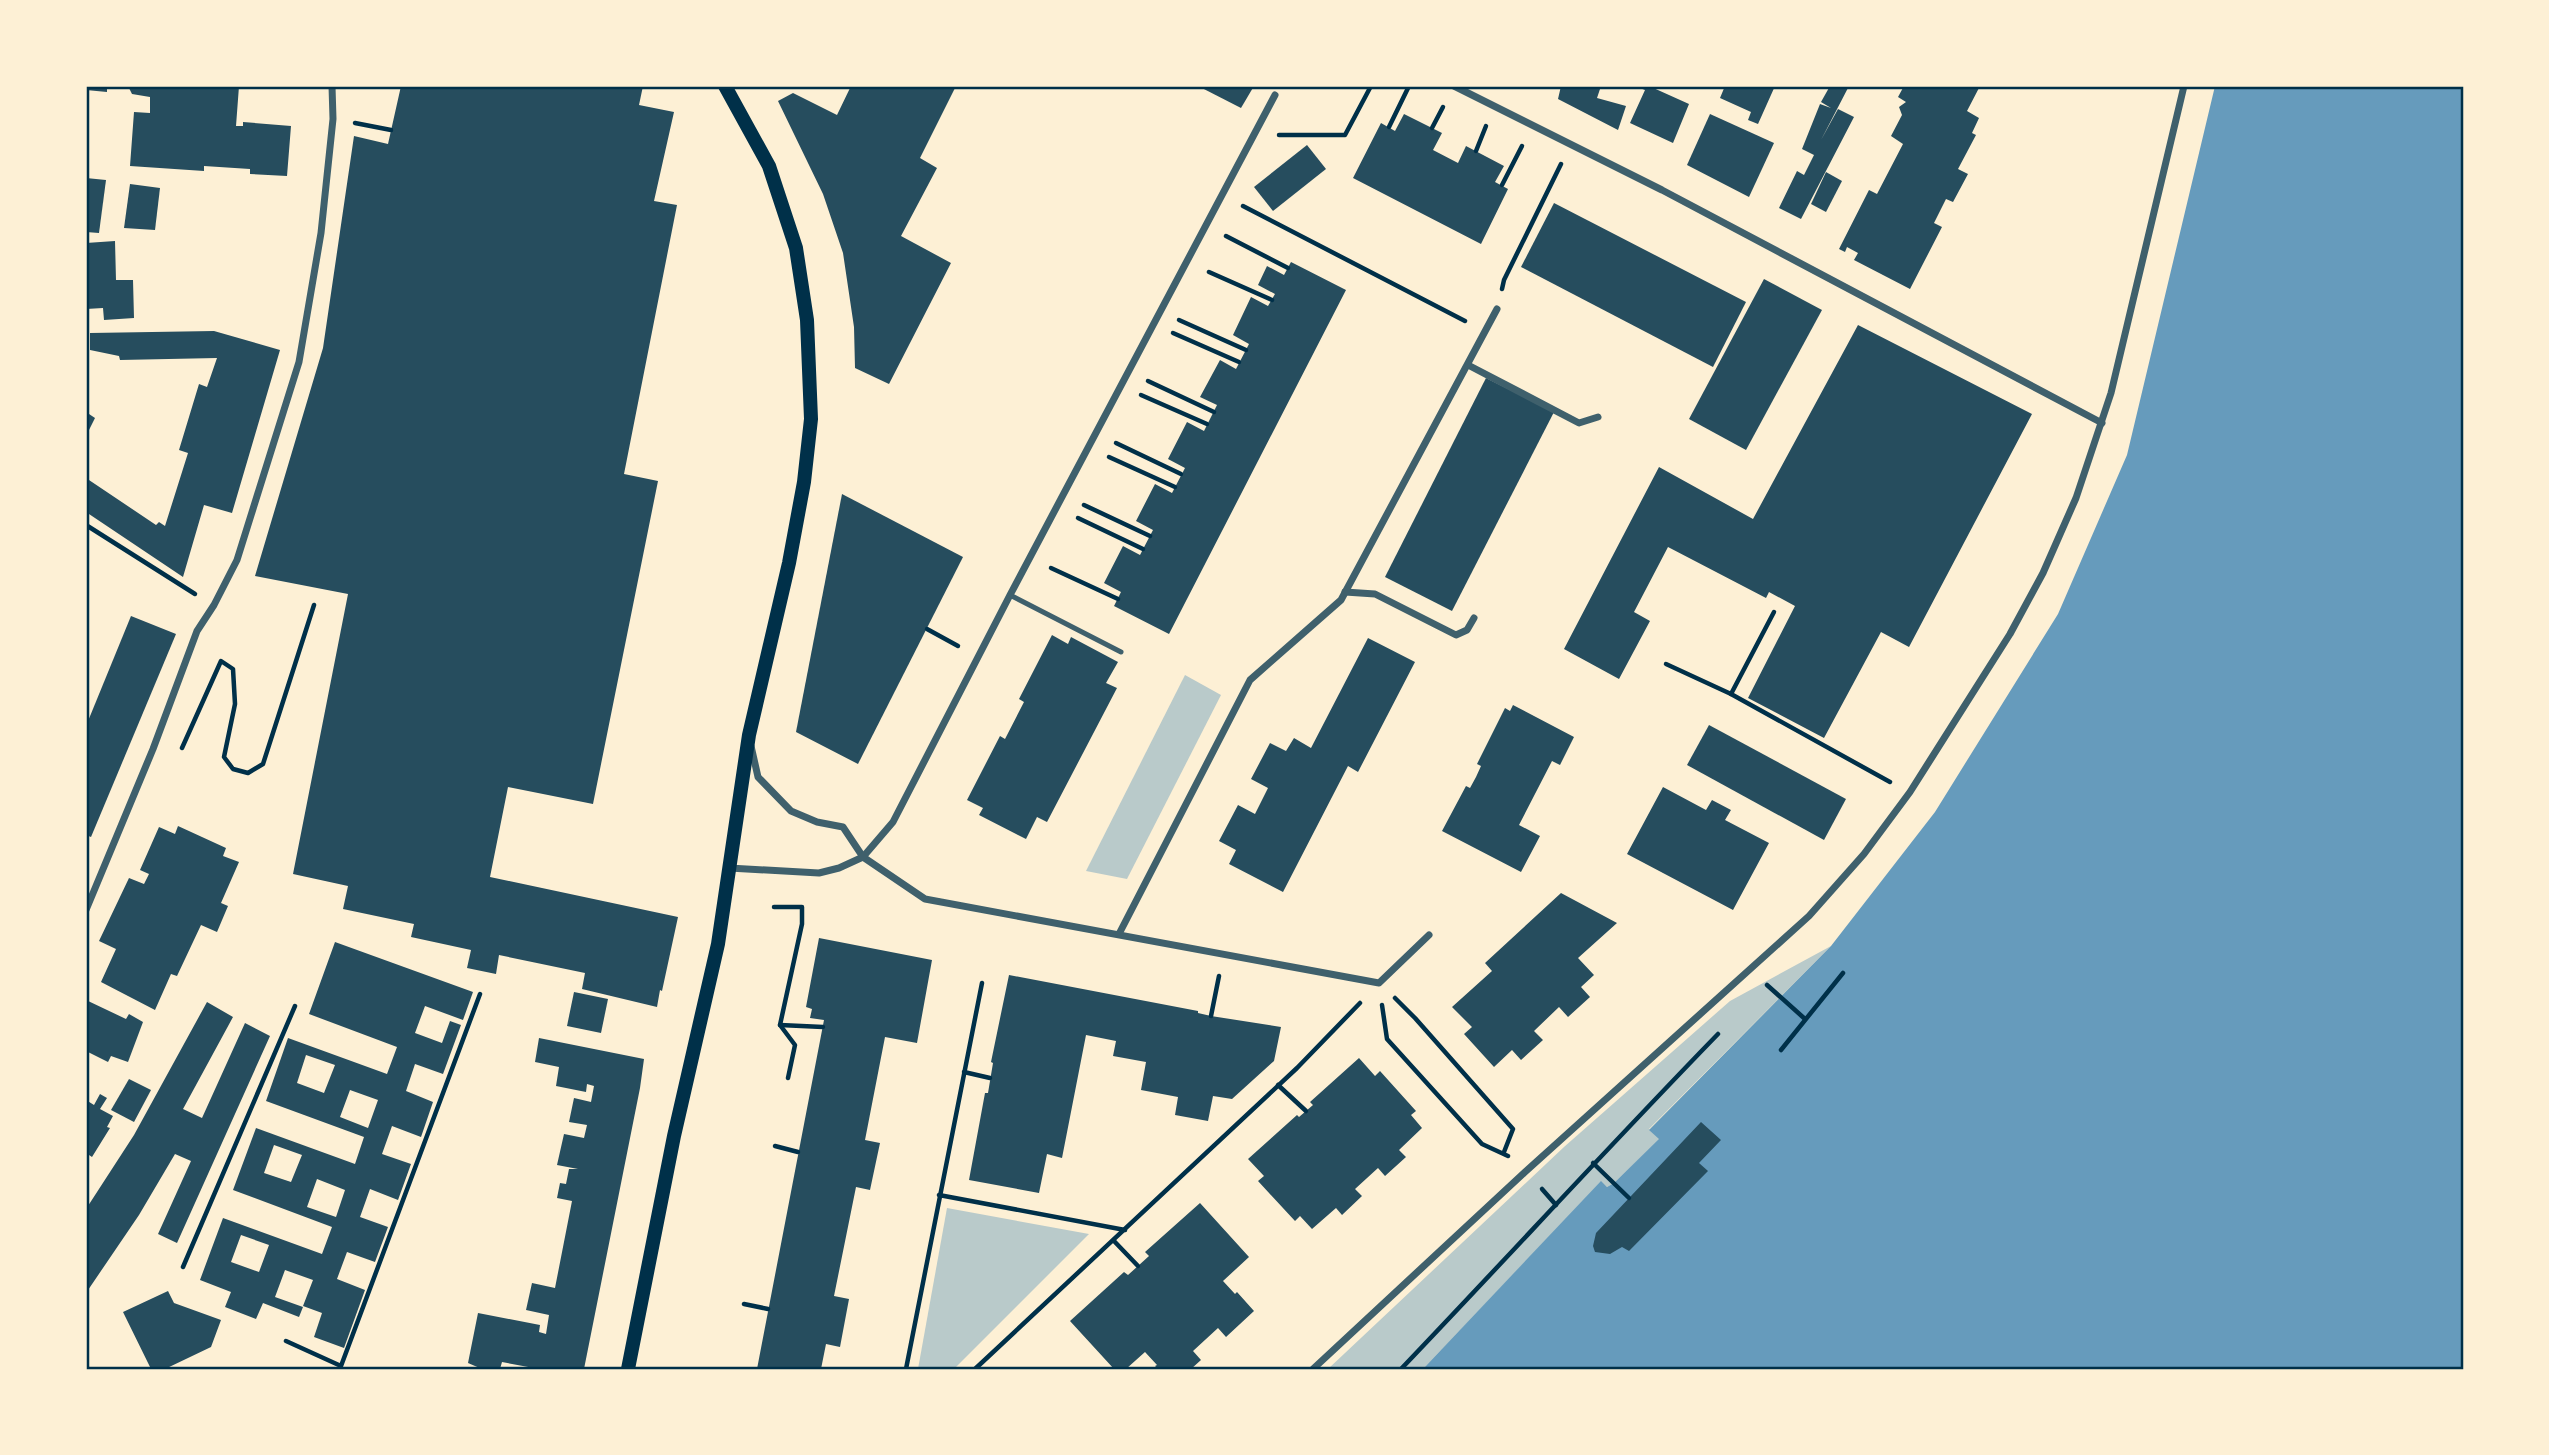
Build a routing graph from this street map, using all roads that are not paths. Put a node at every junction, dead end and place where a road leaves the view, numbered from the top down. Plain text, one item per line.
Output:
1 (332, 86) edge
2 (725, 86) edge
3 (1454, 86) edge
4 (2184, 86) edge
5 (1275, 95) dead end
6 (1497, 309) road end
7 (1468, 365) junction
8 (1598, 417) dead end
9 (2102, 423) junction
10 (1345, 592) junction
11 (1010, 595) junction
12 (1474, 618) dead end
13 (1121, 652) dead end
14 (749, 735) junction
15 (863, 857) junction
16 (729, 868) junction
17 (86, 910) edge
18 (1119, 934) junction
19 (1429, 935) dead end
20 (628, 1369) edge
21 (1313, 1369) edge

1 - 17 street
2 - 14 main road
3 - 9 street
4 - 9 street
5 - 11 street
6 - 7 street
7 - 8 street
7 - 10 street
9 - 21 street
10 - 12 street
10 - 18 street
11 - 13 lane
11 - 15 street
14 - 15 street
14 - 16 main road
15 - 16 street
15 - 18 street
16 - 20 main road
18 - 19 street

